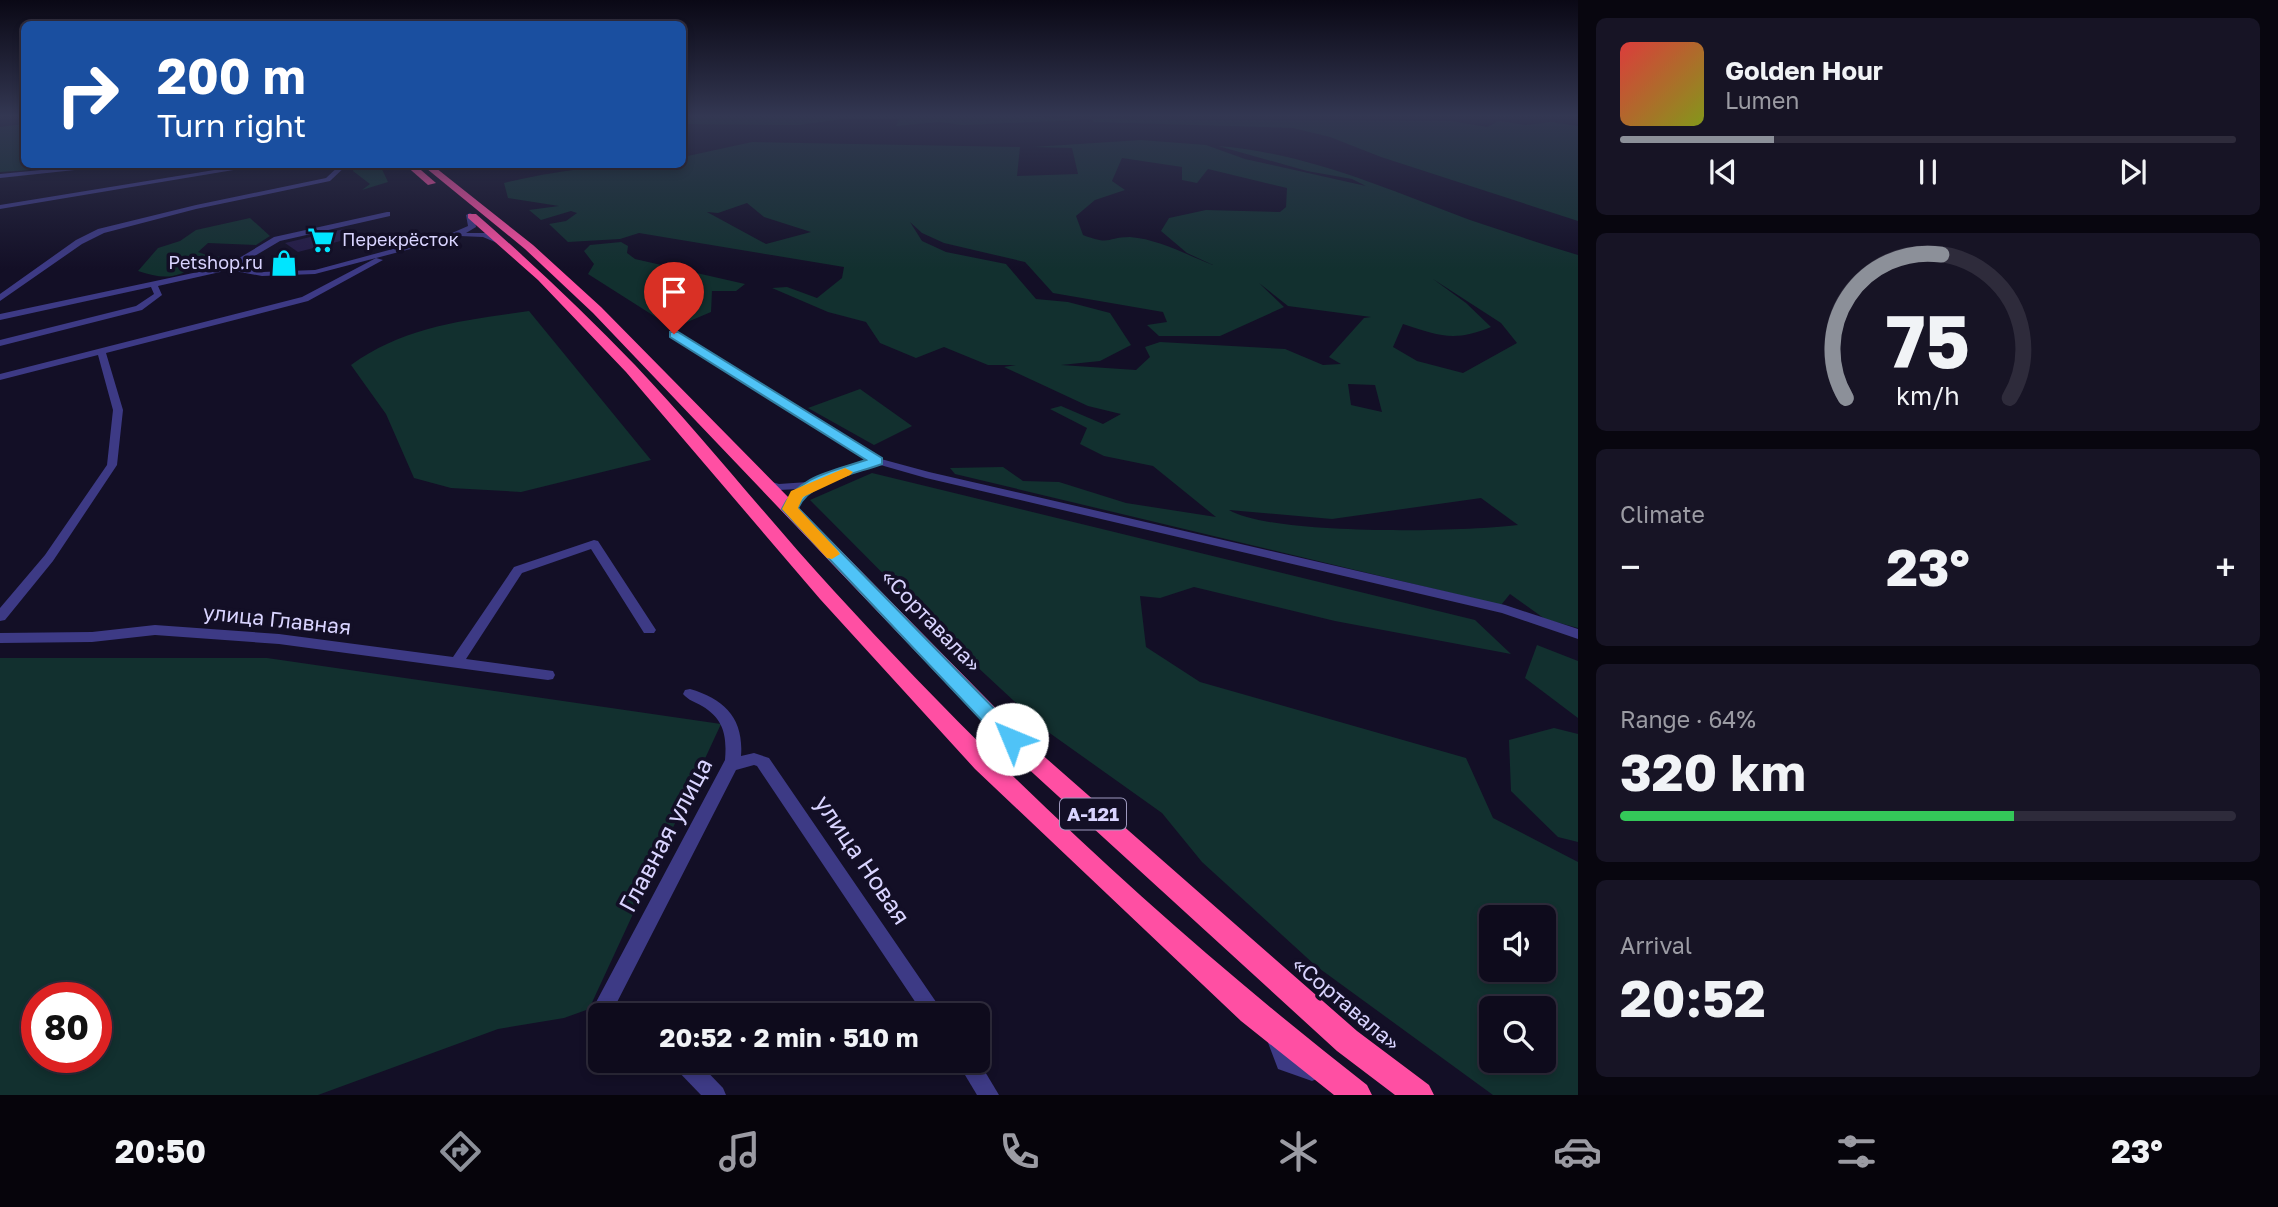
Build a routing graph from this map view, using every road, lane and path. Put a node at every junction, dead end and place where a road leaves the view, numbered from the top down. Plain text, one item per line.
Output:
1 (84, 168) edge
2 (241, 168) edge
3 (341, 168) edge
4 (413, 168) edge
5 (430, 168) edge
6 (0, 176) edge
7 (0, 207) edge
8 (387, 214) dead end
9 (470, 215) junction
10 (455, 235) junction
11 (504, 244) junction
12 (395, 251) junction
13 (229, 268) junction
14 (153, 284) junction
15 (0, 298) edge
16 (0, 317) edge
17 (674, 334) dead end
18 (0, 343) edge
19 (101, 350) junction
20 (0, 377) edge
21 (877, 461) junction
22 (765, 483) junction
23 (811, 485) junction
24 (790, 509) junction
25 (0, 617) edge
26 (649, 630) dead end
27 (1578, 634) edge
28 (0, 638) edge
29 (456, 663) junction
30 (548, 676) dead end
31 (690, 694) dead end
32 (730, 765) junction
33 (609, 1003) edge
34 (927, 1003) edge
35 (694, 1073) edge
36 (975, 1073) edge
37 (1351, 1090) edge
38 (716, 1095) edge
39 (989, 1095) edge
40 (1419, 1095) edge

1 - 6 street
2 - 7 street
3 - 15 street
4 - 9 highway, А-121
5 - 22 highway, «Сортавала» / А-121
8 - 13 street
9 - 10 street
9 - 11 highway, А-121
10 - 11 street
10 - 12 street
11 - 37 highway, А-121
12 - 13 street
12 - 19 street
13 - 14 street
14 - 16 street
14 - 18 street
17 - 21 street
19 - 20 street
19 - 25 street
21 - 23 street
21 - 27 street
22 - 23 street
22 - 24 highway, «Сортавала» / А-121
23 - 24 street
24 - 40 highway, «Сортавала» / А-121
26 - 29 street
28 - 29 street, улица Главная
29 - 30 street, улица Главная
31 - 32 street, Главная улица
32 - 33 street, Главная улица
32 - 34 street, улица Новая
35 - 38 street
36 - 39 street

